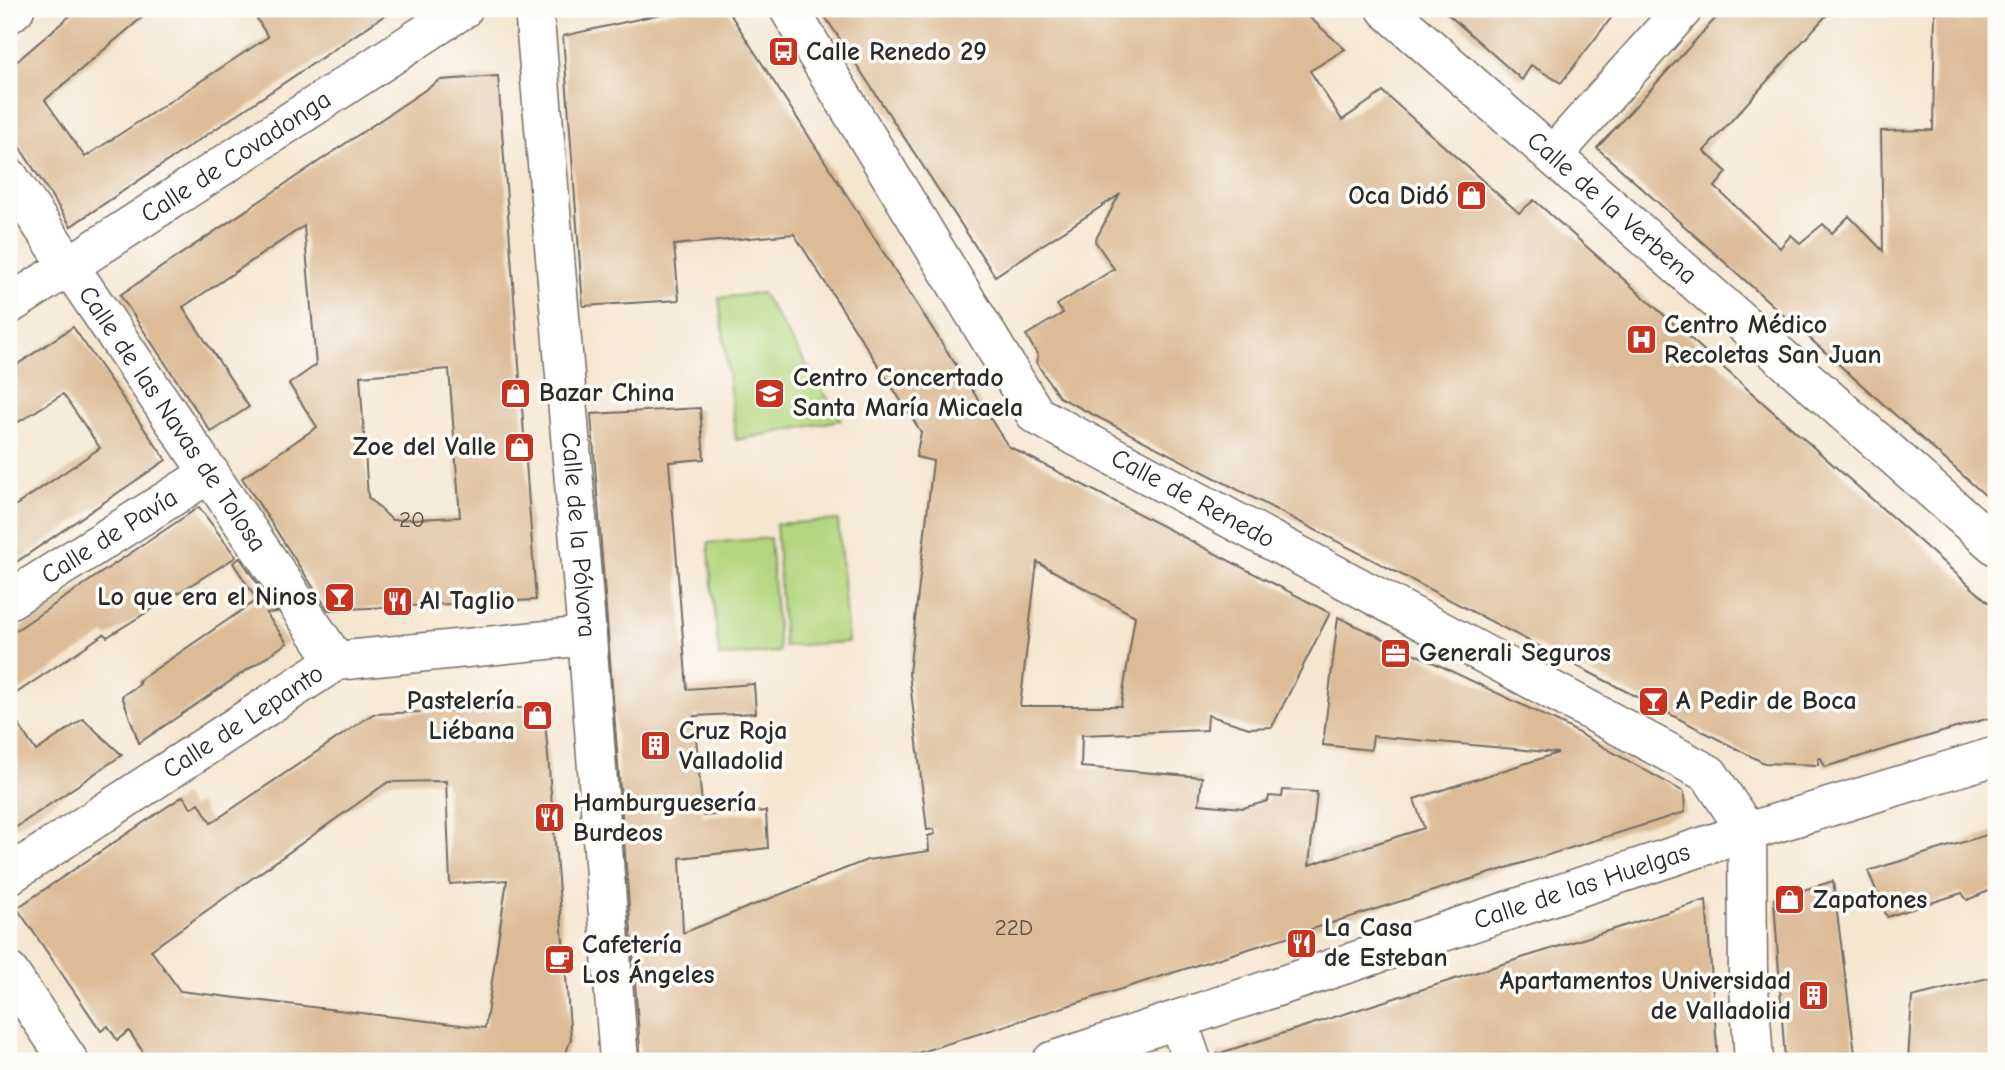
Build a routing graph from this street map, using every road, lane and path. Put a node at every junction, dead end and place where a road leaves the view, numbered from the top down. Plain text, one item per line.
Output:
1 (15, 9) edge
2 (463, 9) edge
3 (534, 9) edge
4 (789, 9) edge
5 (1386, 9) edge
6 (1683, 9) edge
7 (9, 14) edge
8 (1554, 153) junction
9 (9, 177) edge
10 (71, 265) junction
11 (9, 305) edge
12 (210, 473) junction
13 (1996, 546) edge
14 (9, 600) edge
15 (587, 636) junction
16 (336, 661) junction
17 (1996, 757) edge
18 (1747, 832) junction
19 (9, 875) edge
20 (9, 972) edge
21 (1178, 1020) junction
22 (69, 1061) edge
23 (619, 1061) edge
24 (1052, 1061) edge
25 (1192, 1061) edge
26 (1754, 1061) edge

1 - 7 street
2 - 10 street, Calle de Covadonga
3 - 15 street, Calle de la Pólvora
4 - 18 street, Calle de Renedo
5 - 8 street, Calle de la Verbena
6 - 8 street
8 - 13 street, Calle de la Verbena
9 - 10 street, Calle de las Navas de Tolosa
10 - 11 street, Calle de Covadonga
10 - 12 street, Calle de las Navas de Tolosa
12 - 14 street, Calle de Pavía
12 - 16 street, Calle de las Navas de Tolosa
15 - 16 street, Calle de Lepanto
15 - 23 street, Calle de la Pólvora
16 - 19 street, Calle de Lepanto
17 - 18 street, Calle de las Huelgas
18 - 21 street, Calle de las Huelgas
18 - 26 street
20 - 22 street
21 - 24 street, Calle de las Huelgas
21 - 25 street

